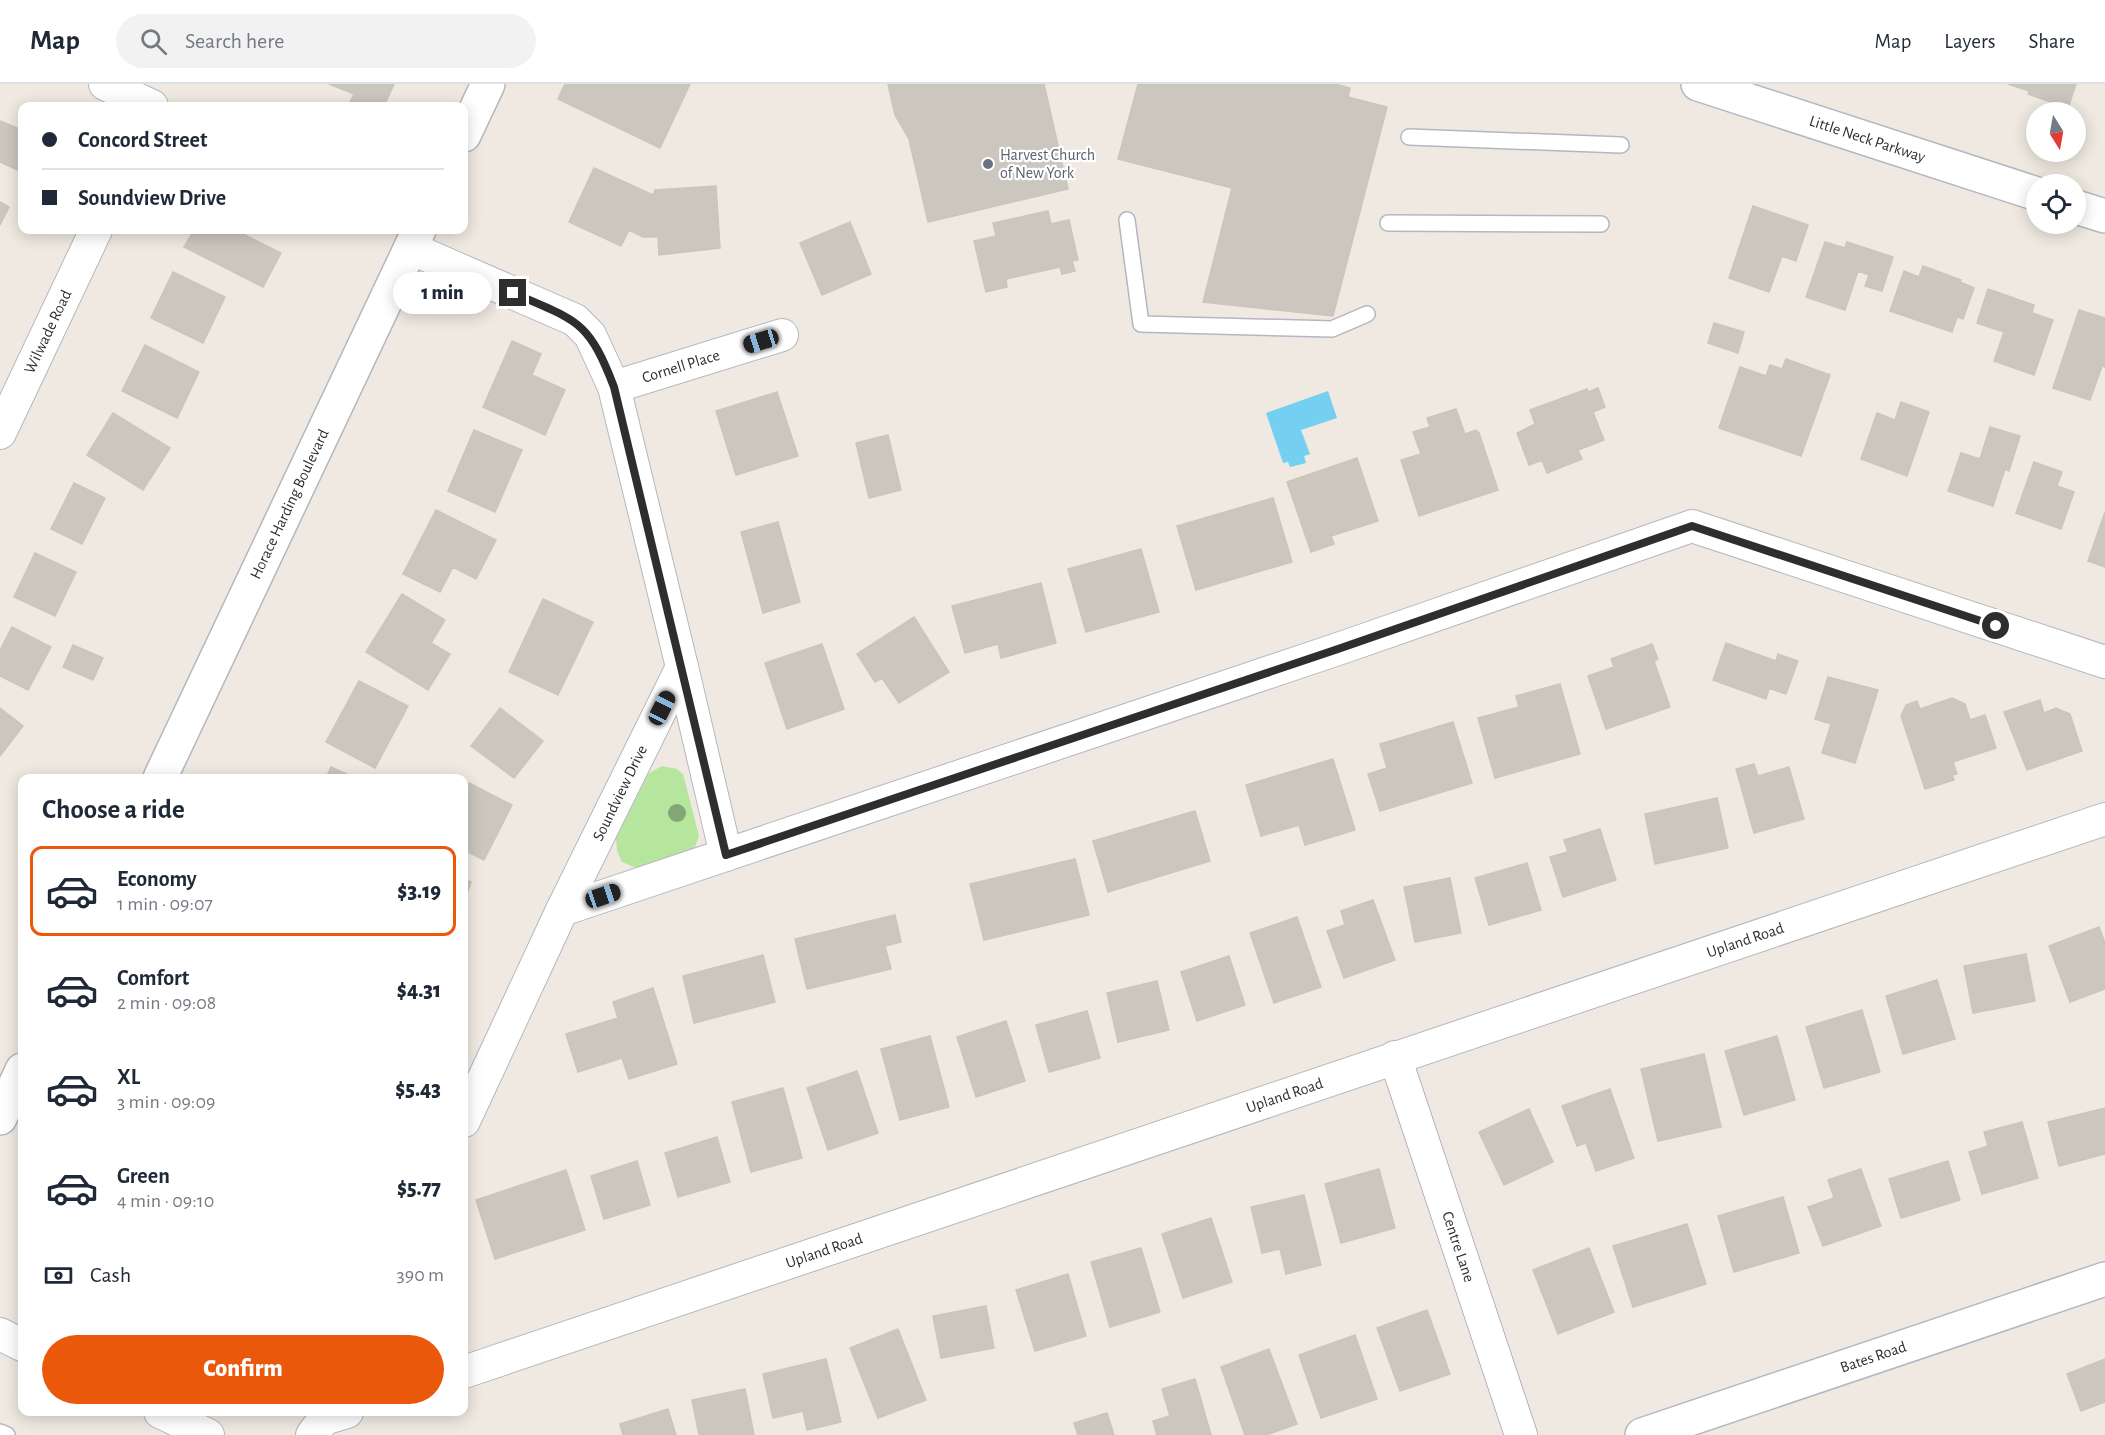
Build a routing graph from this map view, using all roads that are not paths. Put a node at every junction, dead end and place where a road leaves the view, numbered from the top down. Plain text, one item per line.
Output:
1 (105, 84) edge
2 (488, 84) edge
3 (1698, 84) edge
4 (143, 102) edge
5 (468, 126) edge
6 (1409, 136) dead end
7 (1621, 145) dead end
8 (2026, 190) edge
9 (2086, 210) edge
10 (2105, 216) edge
11 (1127, 220) dead end
12 (1388, 223) dead end
13 (1601, 224) dead end
14 (94, 234) edge
15 (415, 239) edge
16 (1367, 314) dead end
17 (782, 334) dead end
18 (614, 387) junction
19 (0, 432) edge
20 (2105, 662) edge
21 (682, 668) junction
22 (162, 774) edge
23 (2105, 819) edge
24 (726, 855) junction
25 (562, 910) junction
26 (1395, 1057) junction
27 (18, 1079) edge
28 (468, 1112) edge
29 (0, 1118) edge
30 (2105, 1279) edge
31 (0, 1334) edge
32 (18, 1343) edge
33 (468, 1371) edge
34 (168, 1416) edge
35 (0, 1432) edge
36 (7, 1435) edge
37 (208, 1435) edge
38 (1521, 1435) edge
39 (1642, 1435) edge

1 - 4 street
2 - 5 street
3 - 8 street, Little Neck Parkway
6 - 7 lane
9 - 10 street
11 - 16 lane
12 - 13 lane
14 - 19 street, Wilwade Road
15 - 18 street
15 - 22 street, Horace Harding Boulevard
17 - 18 street, Cornell Place
18 - 21 street
20 - 24 street
21 - 24 street
21 - 25 street, Soundview Drive
23 - 26 street, Upland Road
24 - 25 street
25 - 28 street, Soundview Drive
26 - 33 street, Upland Road
26 - 38 street, Centre Lane
27 - 29 street
30 - 39 street, Bates Road
31 - 32 street
34 - 37 street
35 - 36 lane

